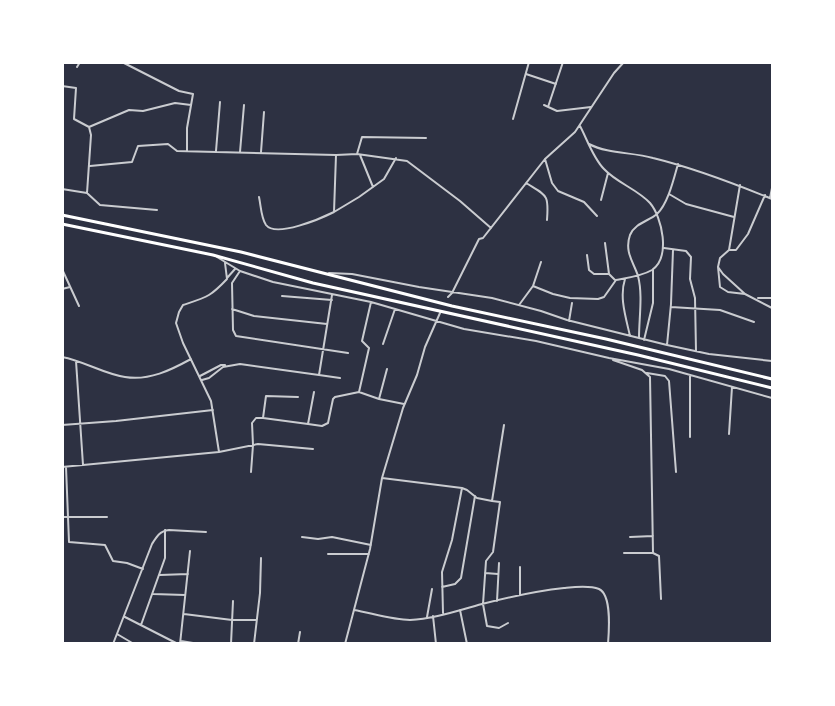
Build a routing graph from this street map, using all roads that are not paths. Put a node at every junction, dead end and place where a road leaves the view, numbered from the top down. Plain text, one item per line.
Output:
1 (80, 62) edge
2 (122, 62) edge
3 (529, 62) edge
4 (563, 62) edge
5 (624, 62) edge
6 (78, 68) dead end
7 (526, 74) junction
8 (556, 84) junction
9 (62, 86) edge
10 (220, 102) dead end
11 (191, 105) junction
12 (244, 105) dead end
13 (544, 105) dead end
14 (591, 107) junction
15 (548, 108) junction
16 (264, 112) dead end
17 (513, 119) dead end
18 (580, 126) junction
19 (89, 127) junction
20 (426, 138) dead end
21 (589, 144) junction
22 (187, 151) junction
23 (216, 151) junction
24 (240, 152) junction
25 (261, 153) junction
26 (358, 154) junction
27 (336, 155) junction
28 (396, 158) junction
29 (544, 158) junction
30 (678, 164) junction
31 (90, 166) junction
32 (608, 173) junction
33 (526, 182) junction
34 (740, 185) junction
35 (372, 187) junction
36 (772, 188) edge
37 (62, 189) edge
38 (87, 193) junction
39 (670, 194) junction
40 (765, 195) junction
41 (259, 198) dead end
42 (771, 198) edge
43 (601, 200) dead end
44 (157, 210) dead end
45 (334, 212) junction
46 (657, 214) junction
47 (62, 215) edge
48 (597, 216) dead end
49 (734, 217) junction
50 (547, 220) dead end
51 (62, 224) edge
52 (491, 228) junction
53 (605, 242) dead end
54 (664, 248) junction
55 (672, 250) junction
56 (729, 250) junction
57 (213, 255) junction
58 (587, 255) dead end
59 (541, 262) dead end
60 (225, 263) junction
61 (718, 267) junction
62 (235, 269) junction
63 (653, 269) junction
64 (62, 270) edge
65 (240, 271) junction
66 (324, 273) junction
67 (609, 274) junction
68 (638, 275) junction
69 (227, 278) junction
70 (625, 279) junction
71 (616, 280) junction
72 (533, 286) junction
73 (70, 287) junction
74 (62, 289) edge
75 (452, 293) junction
76 (745, 294) junction
77 (332, 295) junction
78 (282, 296) dead end
79 (448, 297) dead end
80 (755, 298) junction
81 (772, 298) edge
82 (332, 300) junction
83 (371, 302) junction
84 (572, 303) dead end
85 (519, 305) junction
86 (79, 306) dead end
87 (671, 307) junction
88 (696, 308) junction
89 (772, 308) edge
90 (232, 309) junction
91 (395, 309) junction
92 (440, 313) dead end
93 (438, 321) junction
94 (569, 321) junction
95 (754, 322) dead end
96 (327, 324) junction
97 (630, 336) junction
98 (639, 338) junction
99 (644, 340) junction
100 (383, 344) dead end
101 (667, 345) junction
102 (323, 348) junction
103 (696, 352) junction
104 (348, 353) dead end
105 (62, 358) edge
106 (609, 358) junction
107 (191, 359) junction
108 (76, 361) junction
109 (772, 361) edge
110 (228, 366) junction
111 (387, 369) dead end
112 (647, 373) junction
113 (319, 375) junction
114 (690, 375) junction
115 (200, 377) junction
116 (340, 378) dead end
117 (772, 379) edge
118 (202, 380) junction
119 (732, 387) junction
120 (772, 388) edge
121 (314, 392) dead end
122 (360, 392) junction
123 (298, 397) dead end
124 (772, 398) edge
125 (379, 399) junction
126 (404, 404) junction
127 (213, 410) junction
128 (263, 418) junction
129 (80, 424) junction
130 (308, 424) junction
131 (62, 425) edge
132 (504, 425) dead end
133 (730, 434) dead end
134 (690, 437) dead end
135 (253, 445) junction
136 (313, 449) dead end
137 (219, 452) junction
138 (83, 466) junction
139 (64, 467) edge
140 (251, 472) dead end
141 (676, 472) dead end
142 (382, 478) junction
143 (462, 488) junction
144 (475, 496) junction
145 (492, 501) junction
146 (62, 517) edge
147 (106, 517) dead end
148 (68, 518) junction
149 (165, 530) junction
150 (206, 532) dead end
151 (653, 536) junction
152 (302, 537) dead end
153 (630, 537) dead end
154 (371, 545) junction
155 (190, 551) dead end
156 (624, 553) dead end
157 (654, 553) junction
158 (328, 554) dead end
159 (369, 554) junction
160 (261, 558) dead end
161 (498, 563) dead end
162 (520, 567) dead end
163 (143, 569) junction
164 (485, 573) junction
165 (188, 574) junction
166 (498, 574) junction
167 (160, 575) junction
168 (442, 587) junction
169 (432, 589) dead end
170 (153, 594) junction
171 (185, 595) junction
172 (520, 595) junction
173 (661, 598) dead end
174 (497, 600) junction
175 (233, 601) dead end
176 (483, 604) junction
177 (354, 610) junction
178 (460, 610) junction
179 (183, 614) junction
180 (444, 614) junction
181 (124, 616) junction
182 (432, 616) junction
183 (427, 617) junction
184 (232, 620) junction
185 (257, 620) junction
186 (508, 623) dead end
187 (141, 625) junction
188 (300, 632) dead end
189 (117, 634) junction
190 (180, 643) edge
191 (114, 644) edge
192 (134, 644) edge
193 (199, 644) edge
194 (231, 644) edge
195 (254, 644) edge
196 (298, 644) edge
197 (345, 644) edge
198 (436, 644) edge
199 (467, 644) edge
200 (608, 644) edge

1 - 6 street
2 - 11 street
3 - 7 street
4 - 8 street
5 - 14 street
7 - 8 street
7 - 17 street
8 - 15 street
9 - 19 street
10 - 23 street
11 - 19 street
11 - 22 street
12 - 24 street
13 - 15 street
14 - 15 street
14 - 18 street
16 - 25 street
18 - 21 street
18 - 29 street
19 - 31 street
20 - 26 street
21 - 30 street
21 - 32 street
22 - 23 street
22 - 31 street
23 - 24 street
24 - 25 street
25 - 27 street
26 - 27 street
26 - 28 street
26 - 35 street
27 - 45 street
28 - 35 street
28 - 52 street
29 - 33 street
29 - 48 street
30 - 34 street
30 - 39 street
31 - 38 street
32 - 43 street
32 - 46 street
33 - 50 street
33 - 52 street
34 - 40 street
34 - 49 street
35 - 45 street
36 - 42 street
37 - 38 street
38 - 44 street
39 - 46 street
39 - 49 street
40 - 42 street
40 - 56 street
41 - 45 street
46 - 54 street
46 - 68 street
47 - 66 highway
49 - 56 street
51 - 57 highway
52 - 75 street
53 - 67 street
54 - 55 street
54 - 63 street
55 - 87 street
55 - 88 street
56 - 61 street
57 - 60 street
57 - 120 highway
58 - 67 street
59 - 72 street
60 - 62 street
60 - 69 street
61 - 76 street
61 - 76 street
62 - 65 street
62 - 69 street
63 - 68 street
63 - 99 street
64 - 73 street
65 - 77 street
65 - 90 street
66 - 75 street
66 - 117 highway
67 - 71 street
68 - 70 street
68 - 98 street
69 - 107 street
70 - 71 street
70 - 97 street
71 - 72 street
72 - 85 street
73 - 74 street
73 - 86 street
75 - 79 street
75 - 85 street
76 - 80 street
77 - 82 street
77 - 83 street
78 - 82 street
80 - 81 street
80 - 89 street
82 - 96 street
83 - 91 street
83 - 122 street
84 - 94 street
85 - 94 street
87 - 88 street
87 - 101 street
88 - 95 street
88 - 103 street
90 - 96 street
90 - 102 street
91 - 93 street
91 - 100 street
92 - 93 street
93 - 106 street
93 - 126 street
94 - 97 street
96 - 102 street
97 - 98 street
98 - 99 street
99 - 101 street
101 - 103 street
102 - 104 street
102 - 113 street
103 - 109 street
105 - 108 street
106 - 112 street
106 - 114 street
107 - 108 street
107 - 115 street
108 - 129 street
110 - 113 street
110 - 115 street
110 - 118 street
111 - 125 street
112 - 141 street
112 - 151 street
113 - 116 street
114 - 119 street
114 - 134 street
115 - 118 street
118 - 127 street
119 - 124 street
119 - 133 street
121 - 130 street
122 - 125 street
122 - 130 street
123 - 128 street
125 - 126 street
126 - 142 street
127 - 129 street
127 - 137 street
128 - 130 street
128 - 135 street
129 - 131 street
129 - 138 street
132 - 145 street
135 - 136 street
135 - 137 street
135 - 140 street
137 - 138 street
138 - 139 street
139 - 148 street
142 - 143 street
142 - 154 street
143 - 144 street
143 - 168 street
144 - 145 street
144 - 168 street
145 - 164 street
146 - 148 street
147 - 148 street
148 - 163 street
149 - 150 street
149 - 163 street
149 - 167 street
151 - 153 street
151 - 157 street
152 - 154 street
154 - 159 street
155 - 165 street
156 - 157 street
157 - 173 street
158 - 159 street
159 - 177 street
160 - 185 street
161 - 166 street
162 - 172 street
163 - 181 street
164 - 166 street
164 - 176 street
165 - 167 street
165 - 171 street
166 - 174 street
167 - 170 street
168 - 180 street
169 - 183 street
170 - 171 street
170 - 187 street
171 - 179 street
172 - 174 street
172 - 200 street
174 - 176 street
175 - 184 street
176 - 178 street
176 - 186 street
177 - 183 street
177 - 197 street
178 - 180 street
178 - 199 street
179 - 184 street
179 - 190 street
180 - 182 street
181 - 187 street
181 - 189 street
182 - 183 street
182 - 198 street
184 - 185 street
184 - 194 street
185 - 195 street
187 - 190 street
188 - 196 street
189 - 191 street
189 - 192 street
190 - 193 street

